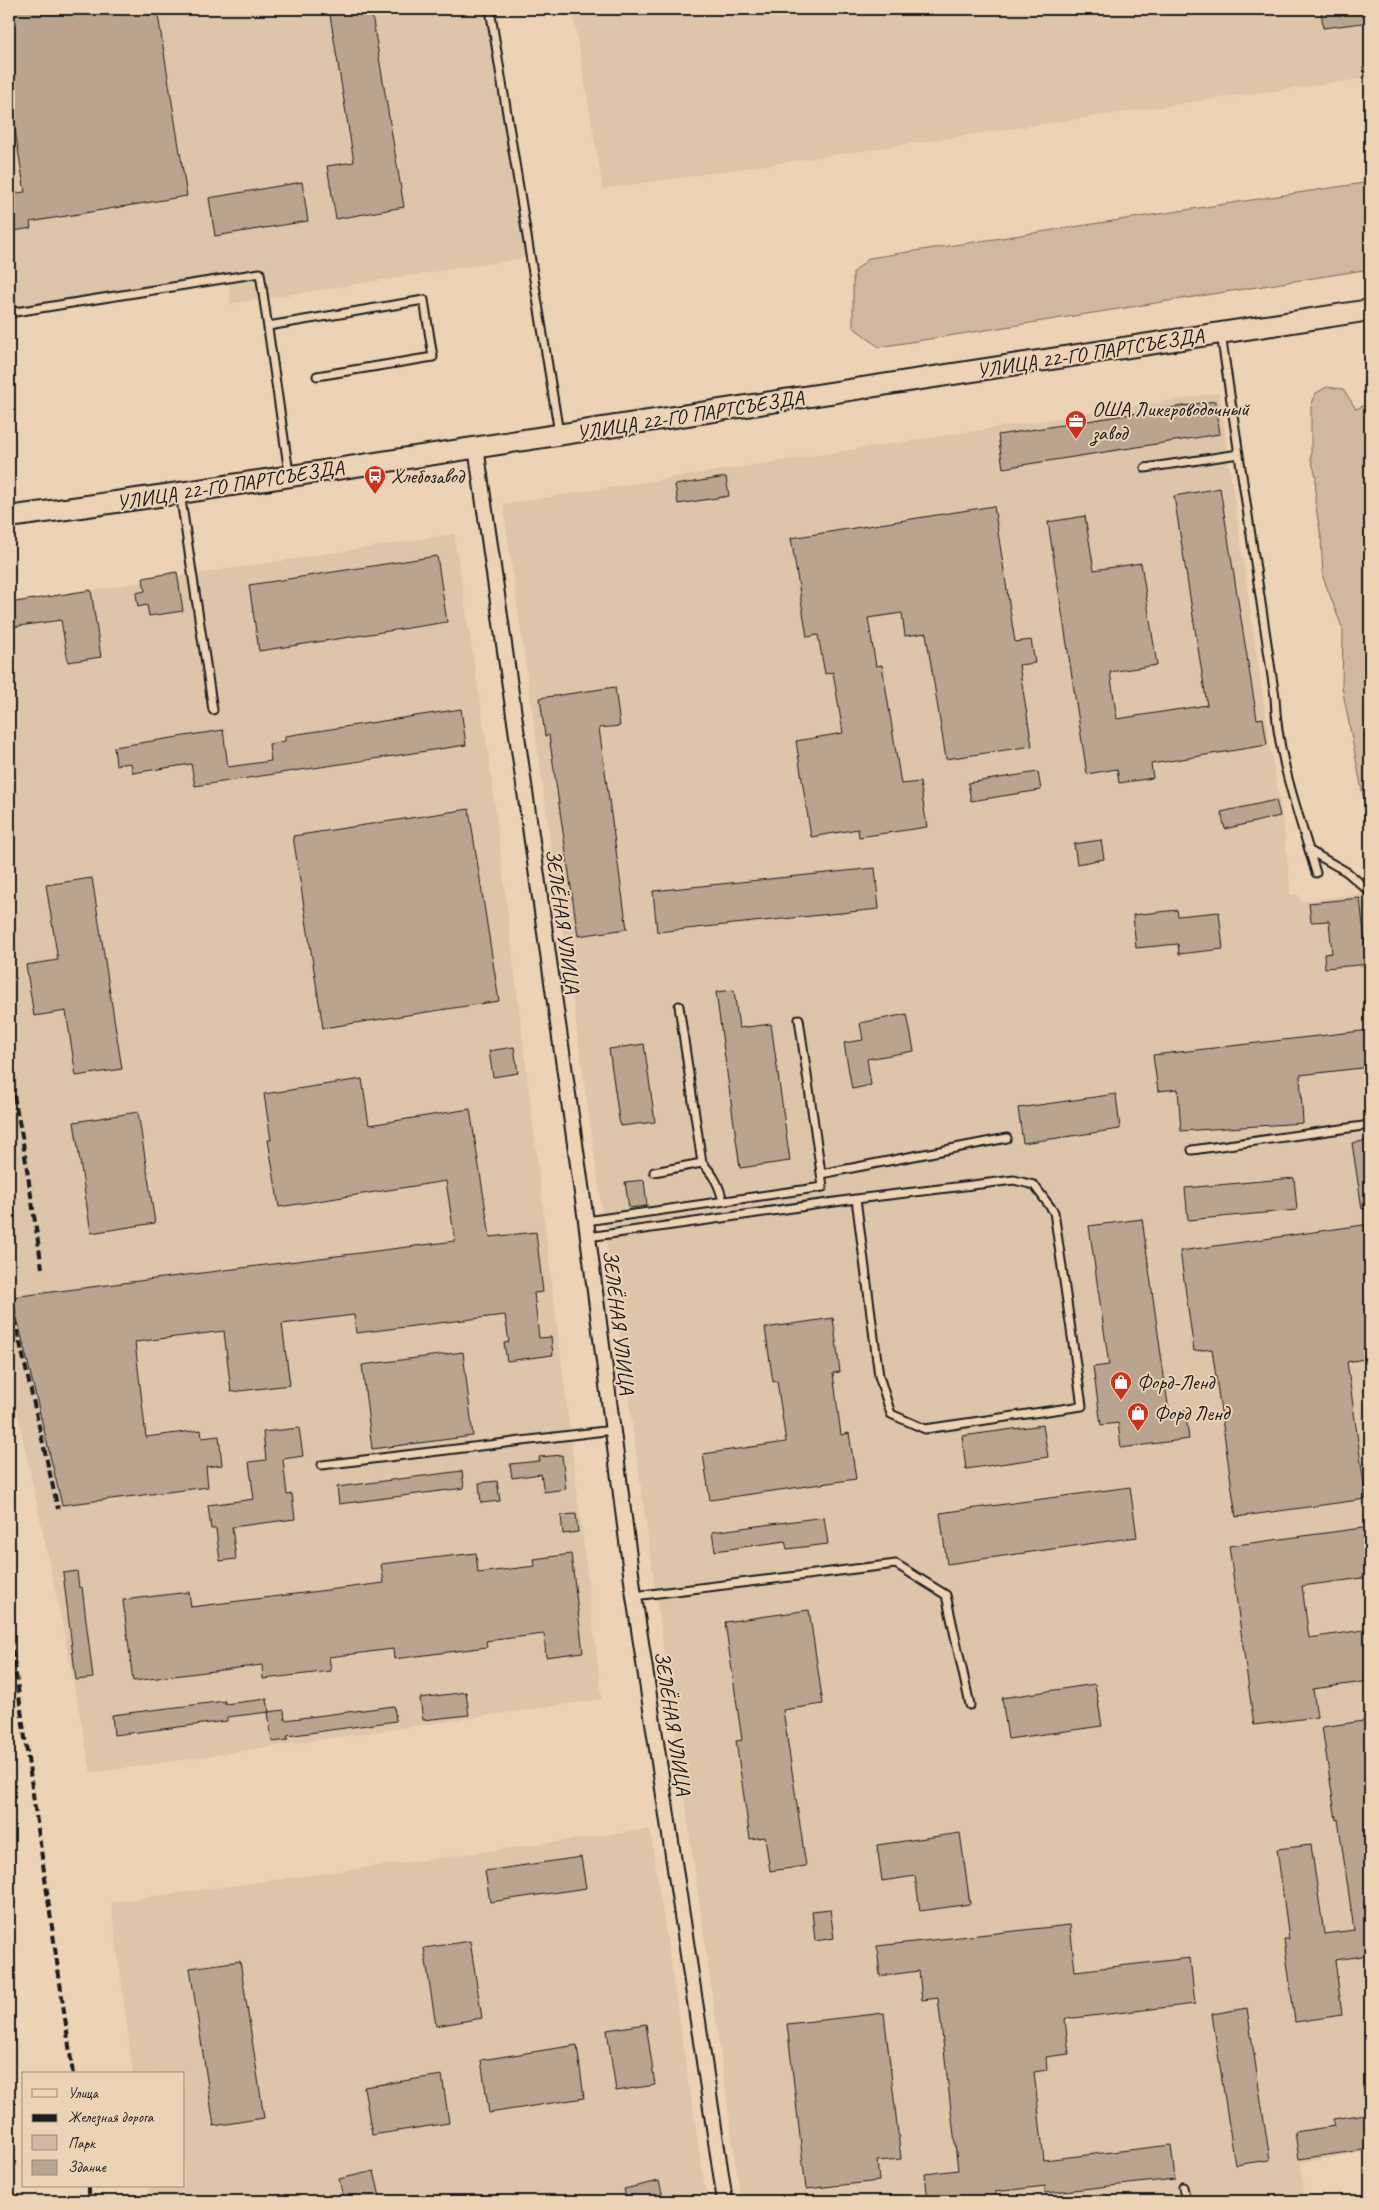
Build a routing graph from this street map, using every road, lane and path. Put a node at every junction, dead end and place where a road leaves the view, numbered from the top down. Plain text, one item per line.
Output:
1 (490, 9) edge
2 (1370, 310) edge
3 (9, 312) edge
4 (268, 326) junction
5 (1221, 333) junction
6 (317, 376) dead end
7 (559, 435) junction
8 (476, 448) junction
9 (1239, 454) junction
10 (1145, 468) dead end
11 (290, 476) junction
12 (180, 493) junction
13 (9, 517) edge
14 (214, 710) dead end
15 (1310, 851) junction
16 (1316, 873) dead end
17 (1370, 892) edge
18 (679, 1006) dead end
19 (799, 1020) dead end
20 (1370, 1125) edge
21 (1007, 1138) dead end
22 (1192, 1150) dead end
23 (702, 1163) junction
24 (654, 1172) dead end
25 (821, 1174) junction
26 (856, 1199) junction
27 (723, 1201) junction
28 (586, 1221) junction
29 (588, 1237) junction
30 (612, 1430) junction
31 (322, 1465) dead end
32 (634, 1596) junction
33 (970, 1705) dead end
34 (1183, 2186) dead end
35 (725, 2201) edge
36 (1186, 2201) edge

1 - 7 lane
2 - 5 main road, УЛИЦА 22-ГО ПАРТСЪЕЗДА
3 - 4 lane
4 - 6 lane
4 - 11 lane
5 - 7 main road, УЛИЦА 22-ГО ПАРТСЪЕЗДА
5 - 9 lane
7 - 8 main road, УЛИЦА 22-ГО ПАРТСЪЕЗДА
8 - 11 main road, УЛИЦА 22-ГО ПАРТСЪЕЗДА
8 - 28 street, ЗЕЛЁНАЯ УЛИЦА
9 - 10 lane
9 - 15 lane
11 - 12 main road, УЛИЦА 22-ГО ПАРТСЪЕЗДА
12 - 13 main road, УЛИЦА 22-ГО ПАРТСЪЕЗДА
12 - 14 lane
15 - 16 lane
15 - 17 lane
18 - 23 lane
19 - 25 lane
20 - 22 lane
21 - 25 lane
23 - 24 lane
23 - 27 lane
25 - 27 lane
26 - 26 lane
26 - 29 lane
27 - 28 lane
28 - 29 street, ЗЕЛЁНАЯ УЛИЦА
29 - 30 street, ЗЕЛЁНАЯ УЛИЦА
30 - 31 lane
30 - 32 street, ЗЕЛЁНАЯ УЛИЦА
32 - 33 lane
32 - 35 street, ЗЕЛЁНАЯ УЛИЦА
34 - 36 lane

